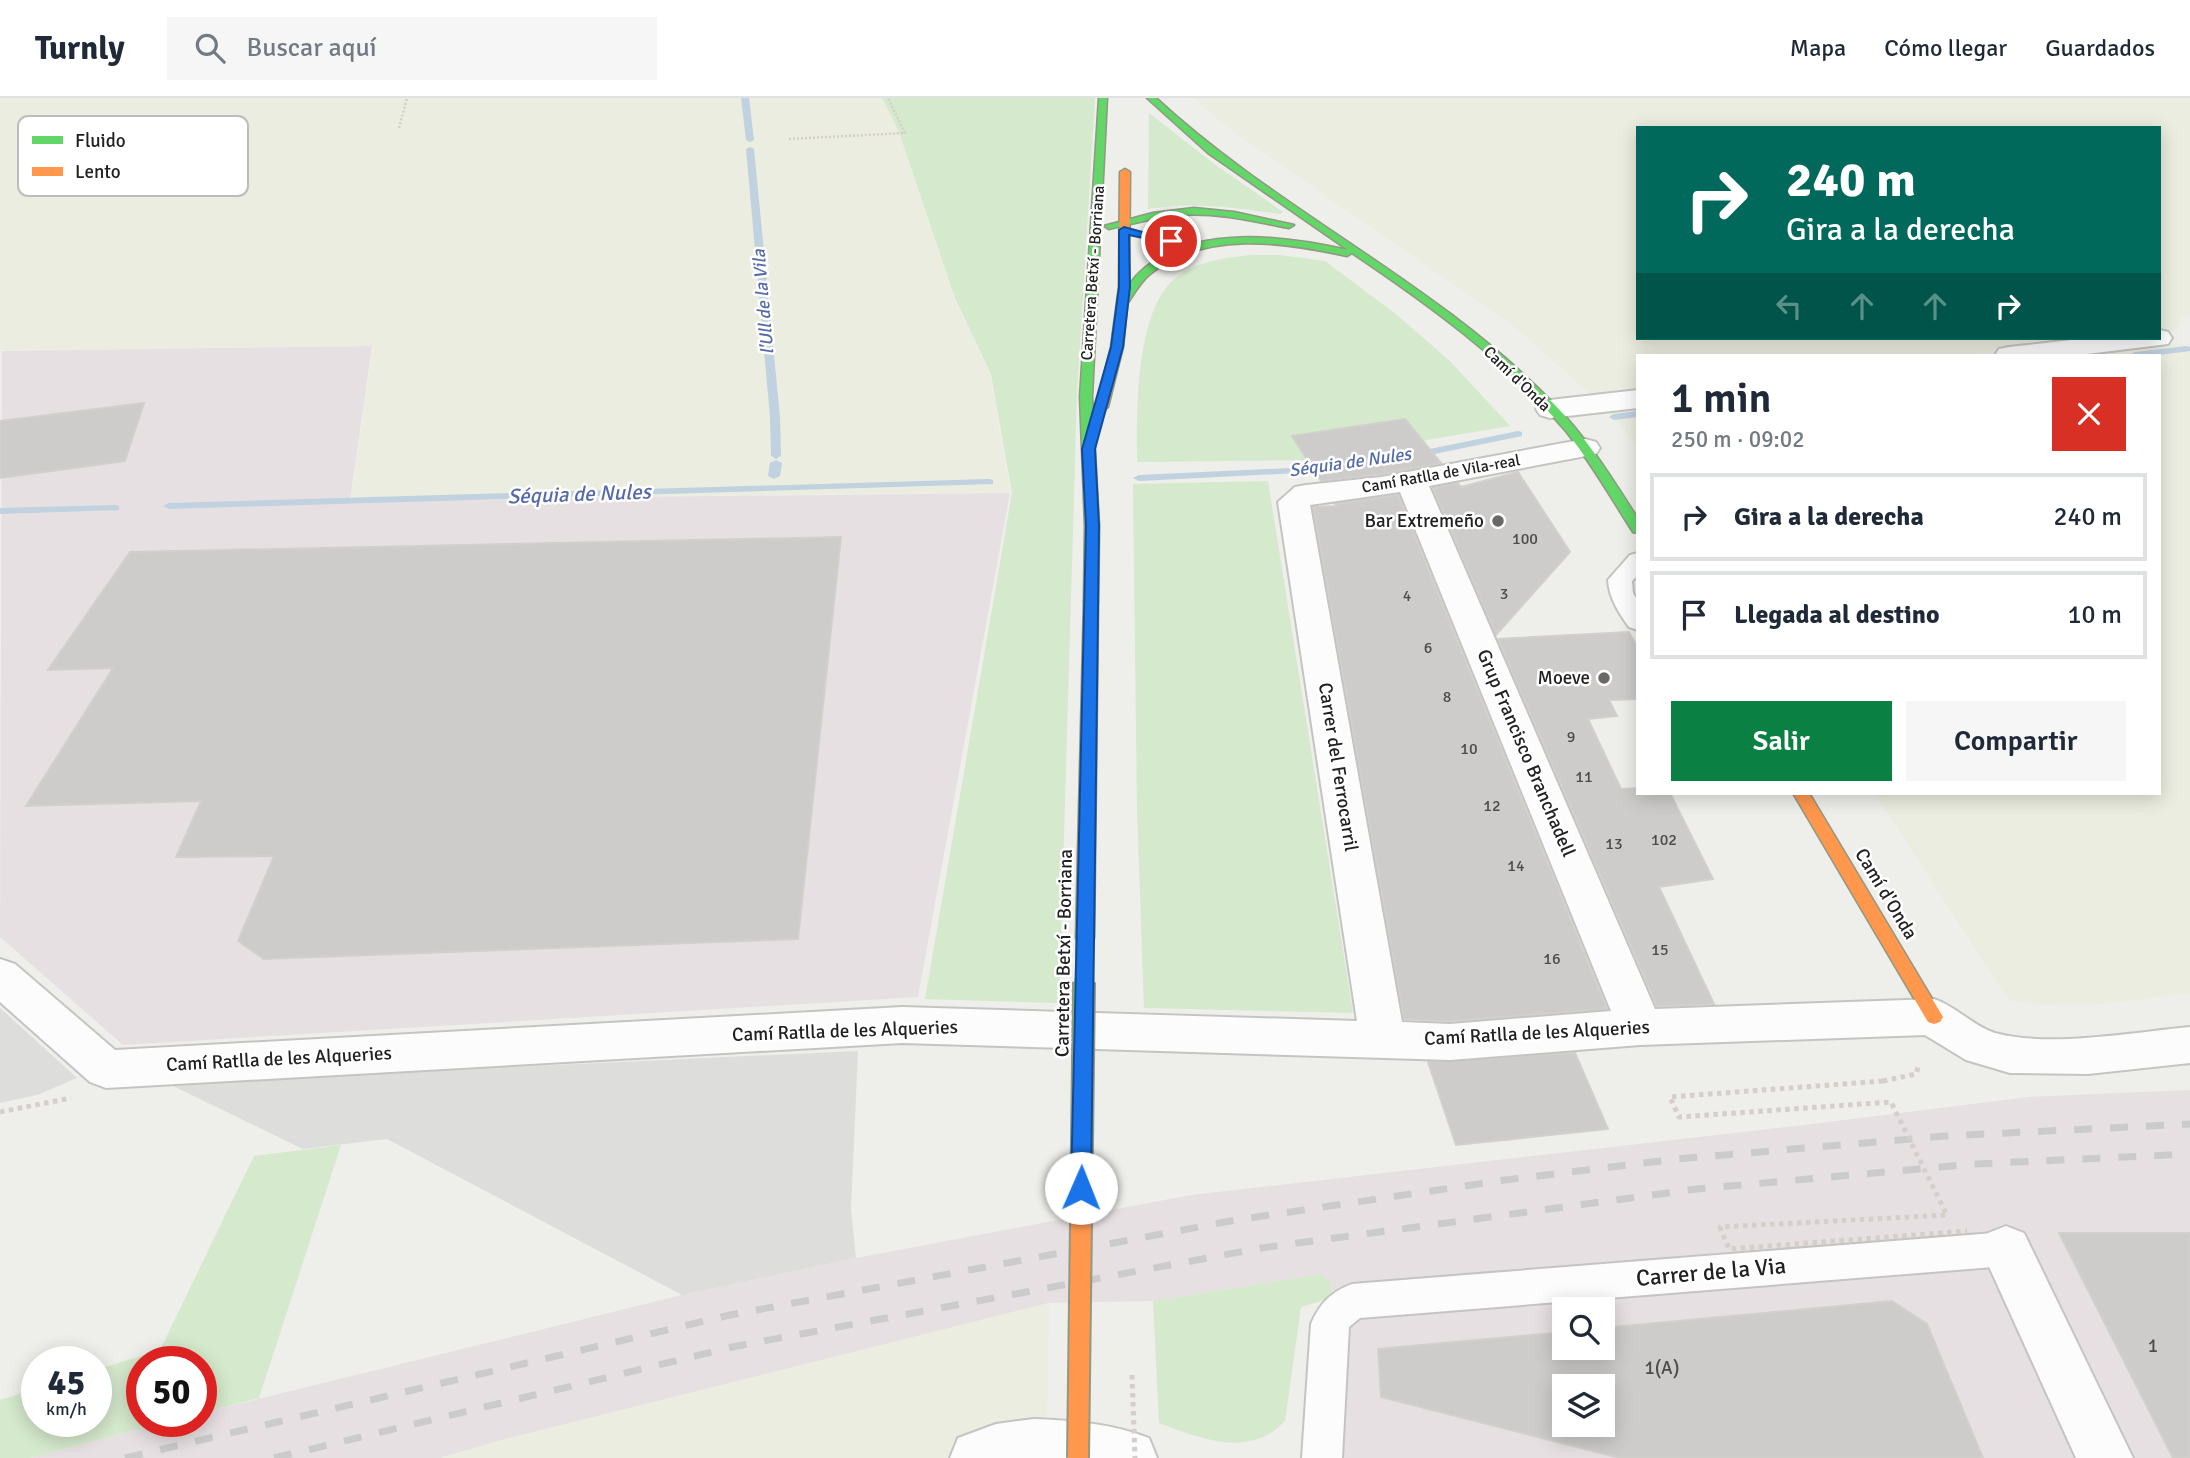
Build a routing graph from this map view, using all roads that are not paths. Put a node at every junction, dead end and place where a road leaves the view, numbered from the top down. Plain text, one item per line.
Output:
1 (1103, 98) edge
2 (1151, 98) edge
3 (1102, 120) junction
4 (1125, 152) dead end
5 (1119, 226) junction
6 (1150, 236) dead end
7 (1335, 239) junction
8 (1171, 241) dead end
9 (1214, 243) junction
10 (1366, 258) junction
11 (1123, 302) junction
12 (1091, 326) junction
13 (2140, 340) edge
14 (2018, 354) edge
15 (1636, 399) edge
16 (1550, 409) junction
17 (1585, 448) junction
18 (1089, 449) junction
19 (1411, 480) junction
20 (1298, 497) joint
21 (1636, 526) edge
22 (1636, 562) edge
23 (1636, 619) edge
24 (1802, 795) edge
25 (0, 976) edge
26 (1934, 1017) junction
27 (1640, 1027) junction
28 (1382, 1038) junction
29 (2190, 1045) edge
30 (1987, 1240) joint
31 (978, 1458) edge
32 (1078, 1458) edge
33 (1129, 1458) edge
34 (1322, 1458) edge
35 (2105, 1458) edge

1 - 3 street, Carretera Betxí - Borriana
2 - 7 street
3 - 5 street
3 - 12 street, Carretera Betxí - Borriana
4 - 5 street, Carretera Betxí - Borriana
5 - 6 street
5 - 7 street
5 - 11 street, Carretera Betxí - Borriana
5 - 12 street
7 - 10 street, Camí d'Onda
8 - 9 street
9 - 10 street
9 - 11 street
10 - 16 street, Camí d'Onda
11 - 18 street, Carretera Betxí - Borriana
12 - 18 street, Carretera Betxí - Borriana
13 - 14 street
15 - 16 street
16 - 17 street, Camí d'Onda
17 - 19 street, Camí Ratlla de Vila-real
17 - 21 street, Camí d'Onda
18 - 32 street, Carretera Betxí - Borriana, bridge
19 - 20 street, Camí Ratlla de Vila-real
19 - 27 street, Grup Francisco Branchadell
20 - 28 street, Carrer del Ferrocarril
22 - 23 lane
24 - 26 street, Camí d'Onda
25 - 28 street, Camí Ratlla de les Alqueries
26 - 27 street, Camí Ratlla de les Alqueries
26 - 29 street
27 - 28 street, Camí Ratlla de les Alqueries
30 - 34 lane, Carrer de la Via
30 - 35 street
31 - 33 street

